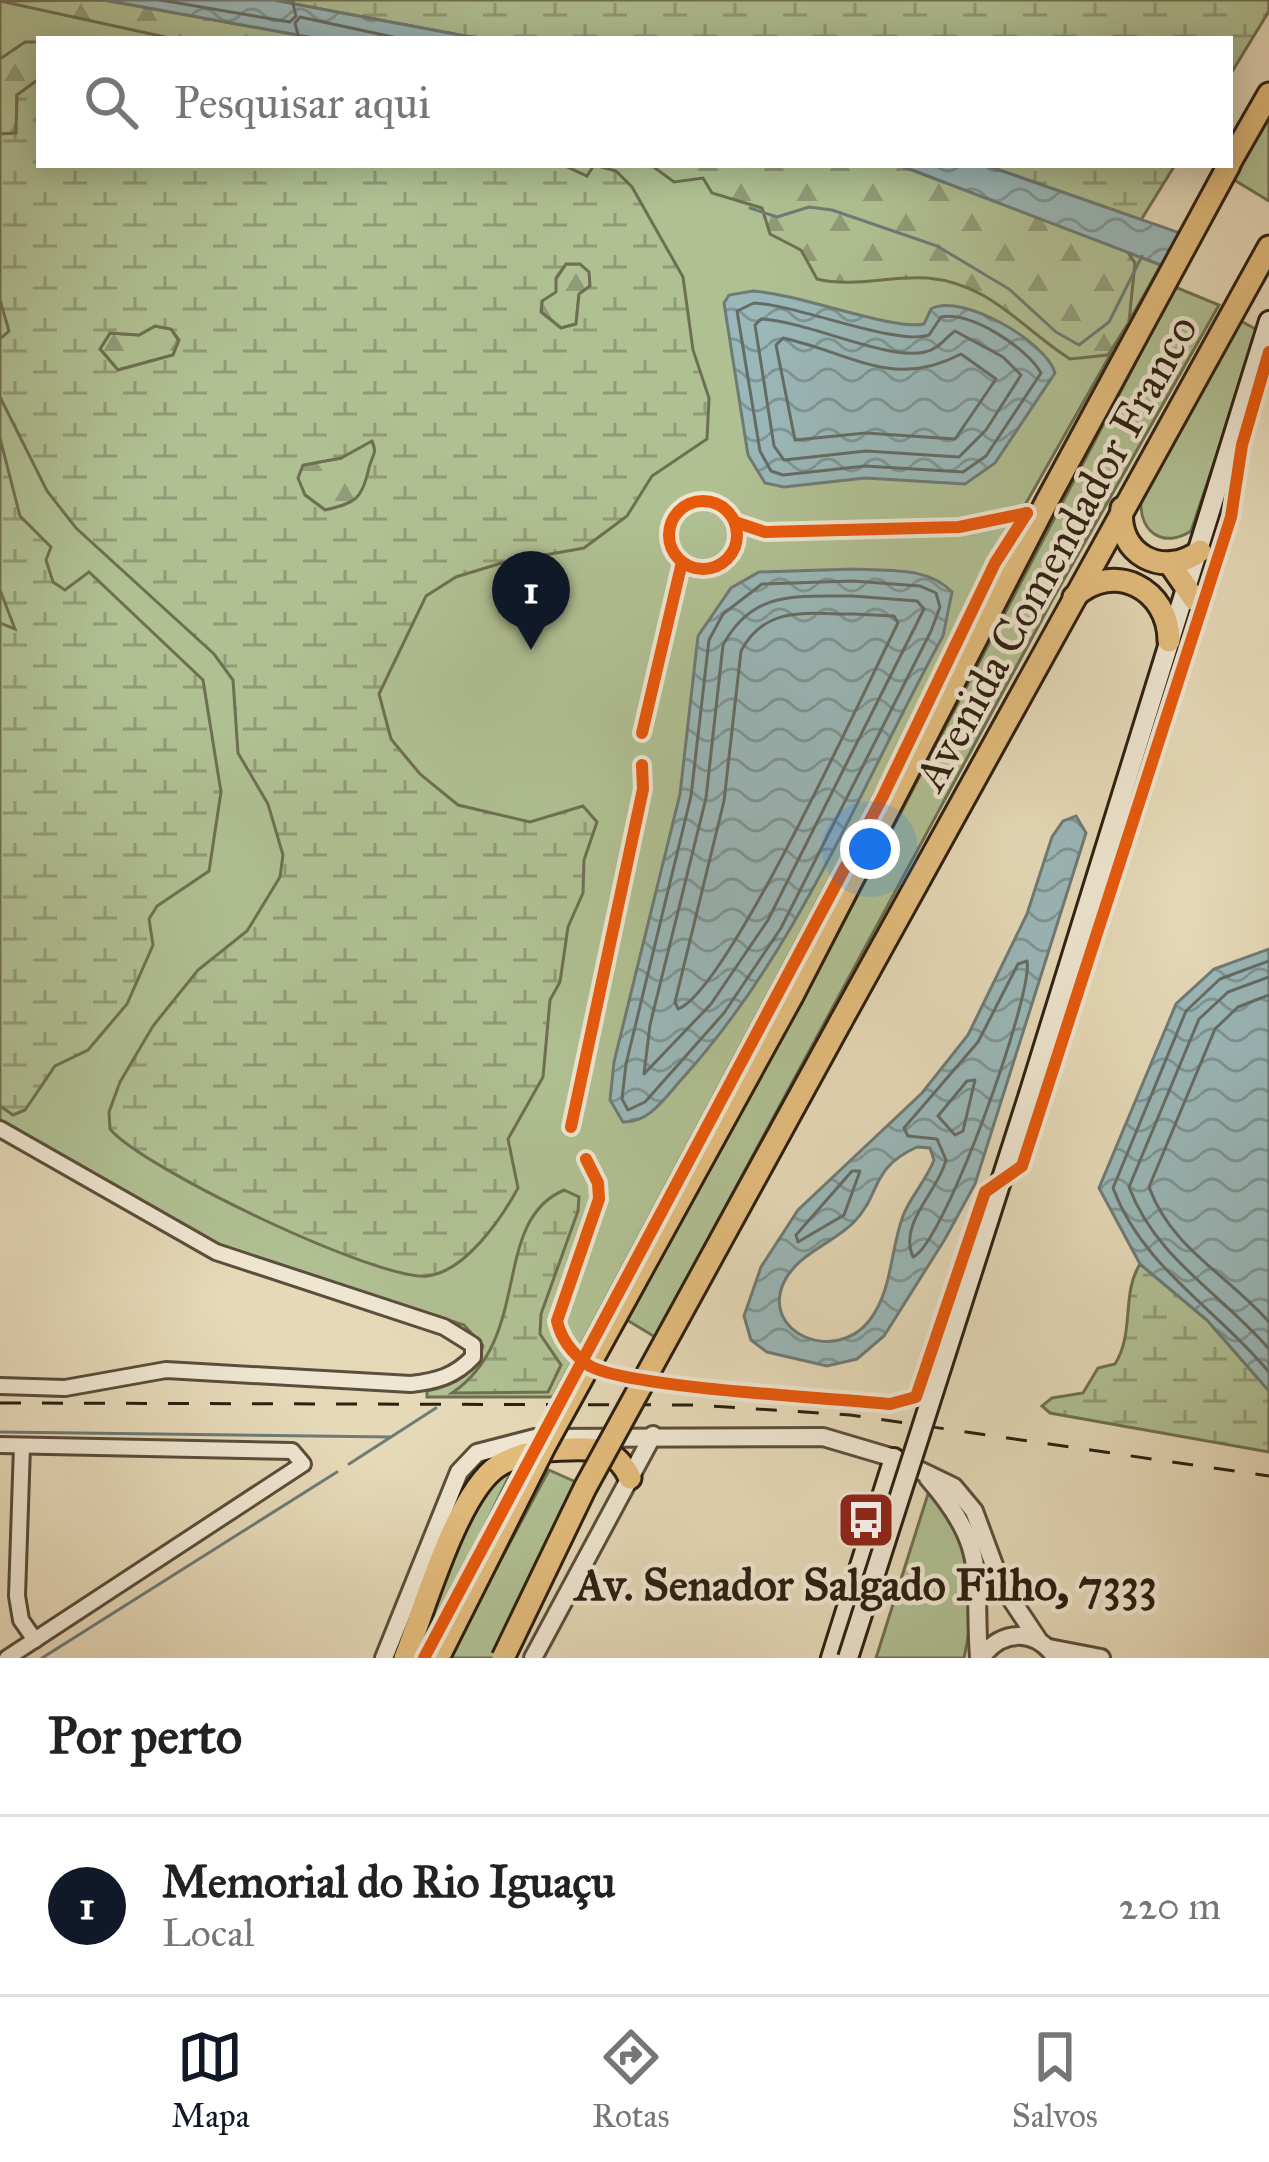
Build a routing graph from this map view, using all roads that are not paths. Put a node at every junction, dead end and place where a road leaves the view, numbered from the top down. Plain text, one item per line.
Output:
1 (1269, 94) edge
2 (1233, 157) edge
3 (1226, 169) edge
4 (1269, 247) edge
5 (1268, 324) edge
6 (1216, 495) junction
7 (1122, 507) junction
8 (1200, 551) junction
9 (1170, 564) junction
10 (1191, 592) junction
11 (1066, 607) junction
12 (1168, 641) junction
13 (1154, 707) junction
14 (0, 1129) edge
15 (0, 1386) edge
16 (653, 1435) junction
17 (630, 1436) junction
18 (0, 1445) edge
19 (22, 1446) junction
20 (894, 1458) junction
21 (635, 1469) junction
22 (923, 1473) junction
23 (34, 1640) junction
24 (1048, 1649) edge
25 (7, 1658) edge
26 (384, 1658) edge
27 (405, 1658) edge
28 (438, 1658) edge
29 (503, 1658) edge
30 (533, 1658) edge
31 (831, 1658) edge
32 (848, 1658) edge
33 (980, 1658) edge
34 (1102, 1658) edge

1 - 2 highway, Avenida Comendador Franco
3 - 28 highway, Avenida Comendador Franco, bridge
4 - 7 highway, Avenida Comendador Franco
5 - 6 main road
6 - 8 main road
6 - 10 main road
7 - 9 highway
7 - 11 highway, Avenida Comendador Franco
8 - 9 highway
8 - 10 main road
9 - 10 highway
10 - 12 main road
10 - 13 main road
11 - 12 highway
11 - 29 highway, Avenida Comendador Franco, bridge
12 - 13 main road
13 - 32 main road, bridge
14 - 15 street
16 - 17 street
16 - 20 street
16 - 21 street
17 - 21 street
17 - 26 street
18 - 19 street
19 - 23 street
19 - 23 street
20 - 22 street
20 - 31 main road
21 - 27 highway
21 - 30 street
22 - 24 street
22 - 33 street
23 - 25 street
24 - 33 street
24 - 34 street

